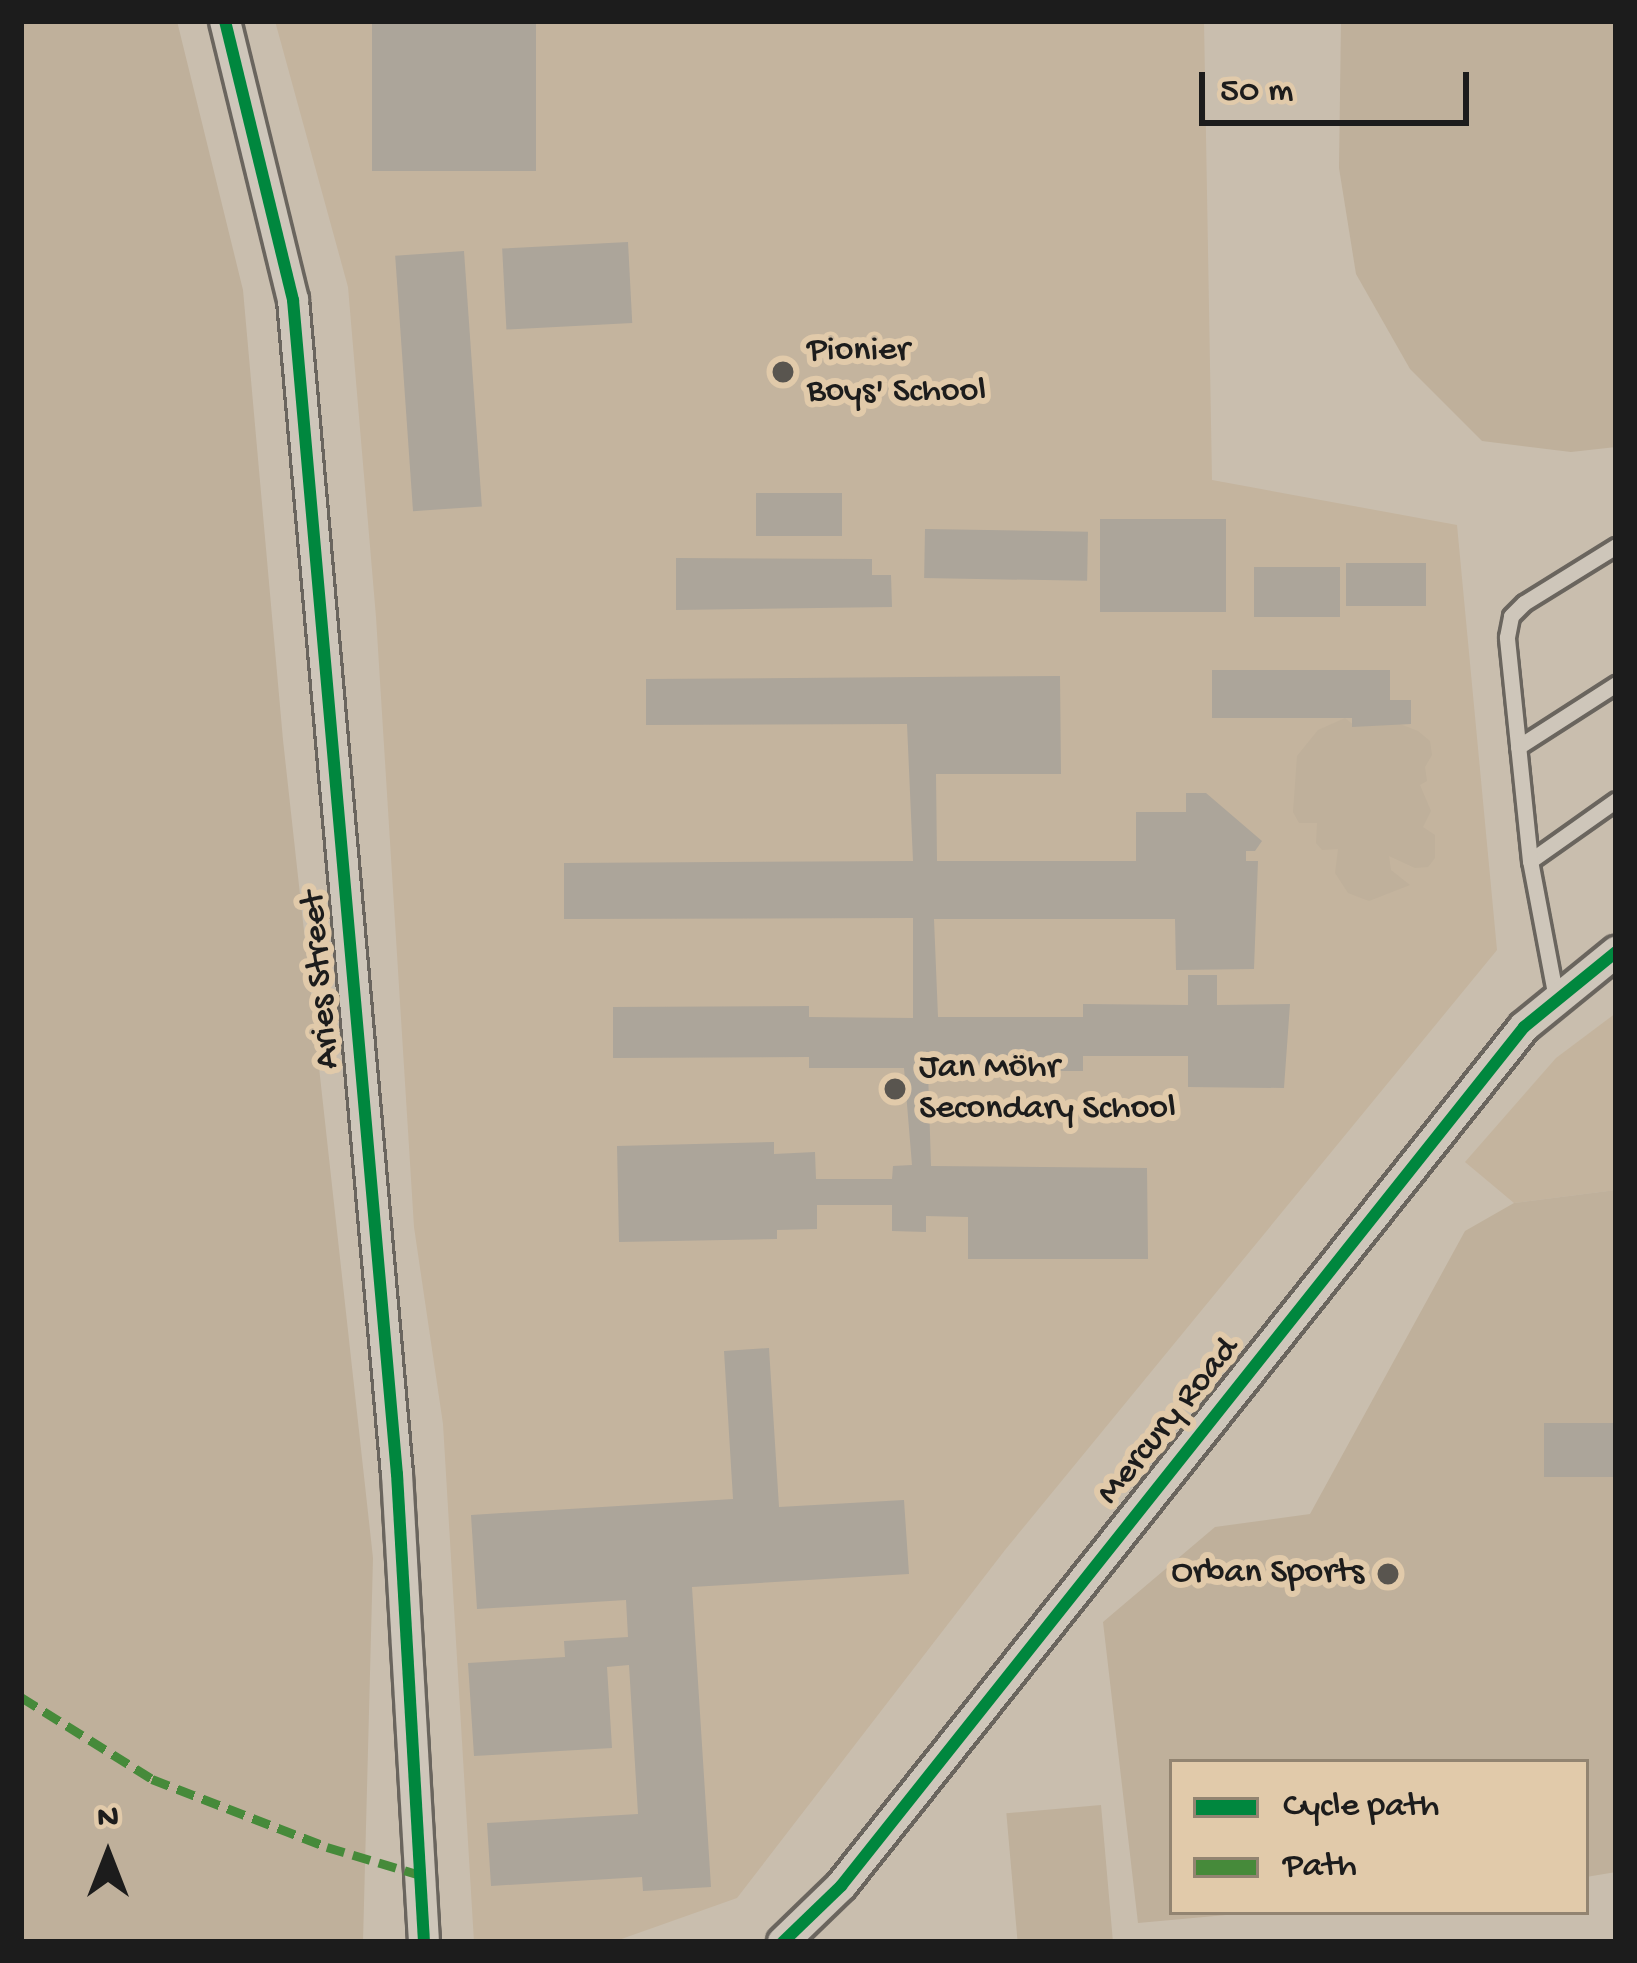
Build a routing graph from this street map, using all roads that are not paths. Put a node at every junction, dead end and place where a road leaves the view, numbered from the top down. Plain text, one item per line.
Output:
1 (225, 21) edge
2 (1616, 546) edge
3 (1616, 684) edge
4 (1518, 748) junction
5 (1616, 800) edge
6 (1530, 861) junction
7 (1616, 952) edge
8 (1556, 998) junction
9 (424, 1942) edge
10 (783, 1942) edge

1 - 9 street, Aries Street
2 - 4 lane
3 - 4 lane
4 - 6 lane
5 - 6 lane
6 - 8 lane
7 - 8 street, Mercury Road
8 - 10 street, Mercury Road

